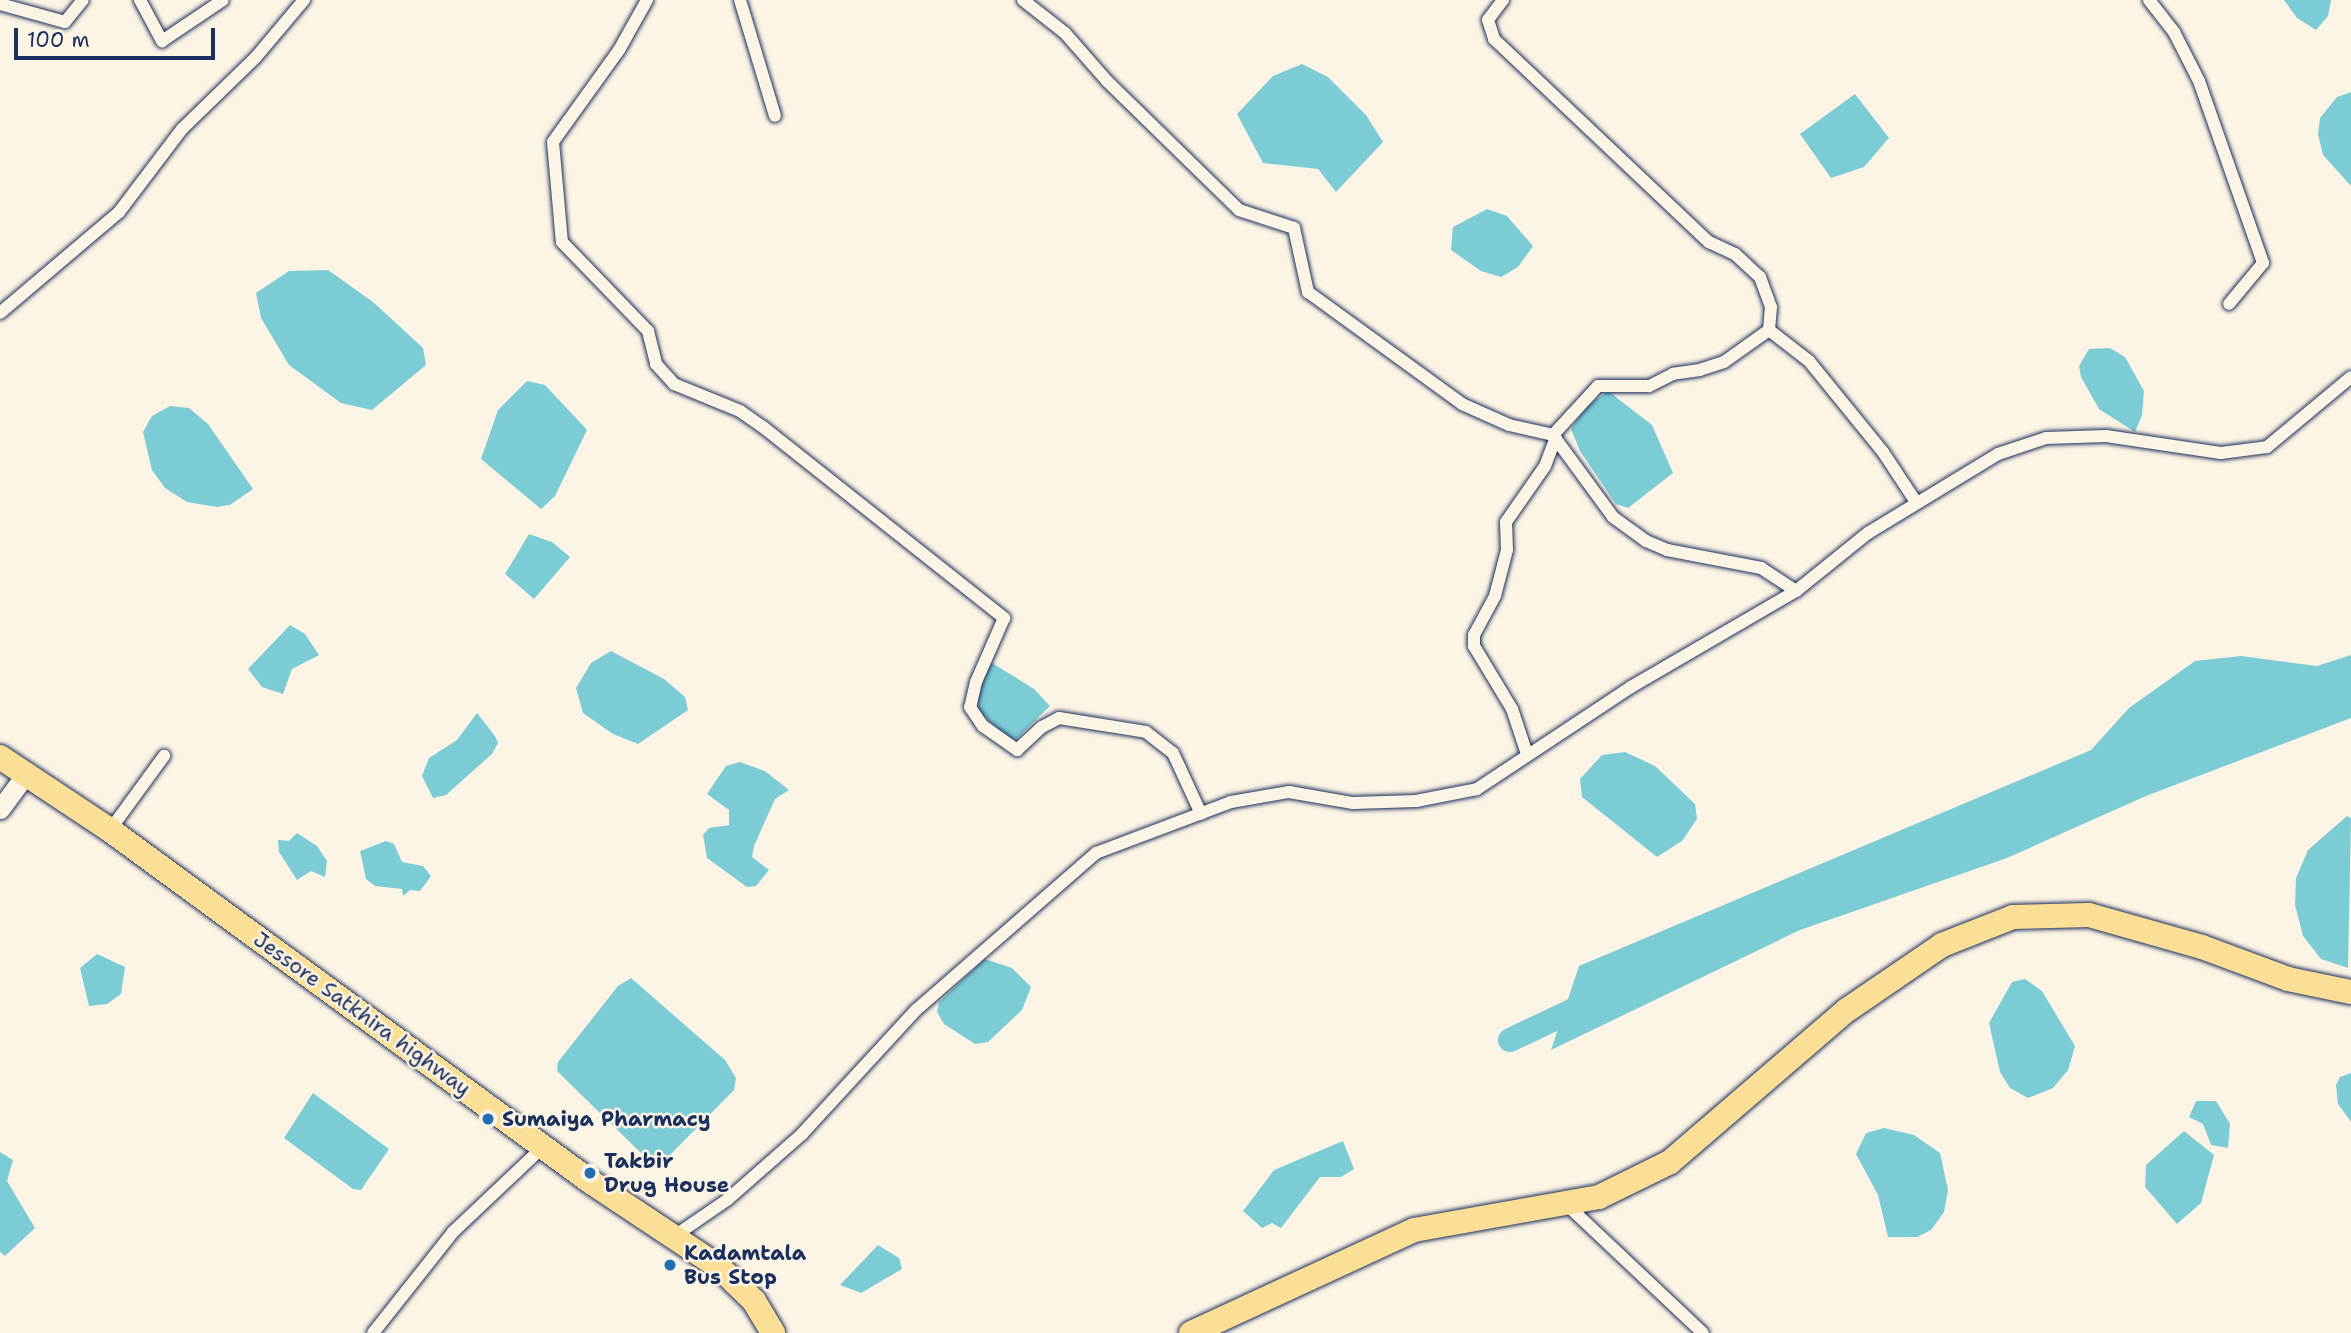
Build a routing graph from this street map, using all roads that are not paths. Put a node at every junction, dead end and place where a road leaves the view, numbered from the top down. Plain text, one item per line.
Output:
1 (83, 0) edge
2 (140, 0) edge
3 (223, 0) edge
4 (304, 0) edge
5 (647, 0) edge
6 (740, 0) edge
7 (1023, 0) edge
8 (1503, 0) edge
9 (2149, 0) edge
10 (0, 4) edge
11 (775, 116) dead end
12 (2229, 304) dead end
13 (0, 313) edge
14 (1769, 330) junction
15 (2351, 377) edge
16 (1555, 437) junction
17 (1916, 502) junction
18 (1796, 591) junction
19 (1527, 754) junction
20 (164, 756) dead end
21 (0, 757) edge
22 (26, 774) junction
23 (0, 809) edge
24 (1201, 814) junction
25 (110, 830) junction
26 (2351, 992) edge
27 (543, 1146) junction
28 (1566, 1204) junction
29 (676, 1236) junction
30 (373, 1333) edge
31 (773, 1333) edge
32 (1191, 1333) edge
33 (1703, 1333) edge

1 - 10 street
2 - 3 street
4 - 13 street
5 - 24 street
6 - 11 street
7 - 16 street
8 - 14 street
9 - 12 street
14 - 16 street
14 - 17 street
15 - 17 street
16 - 18 street
16 - 19 street
17 - 18 street
18 - 19 street
19 - 24 street
20 - 25 street
21 - 22 highway, Jessore Satkhira highway
22 - 23 street
22 - 25 highway, Jessore Satkhira highway
24 - 29 street
25 - 27 highway, Jessore Satkhira highway
26 - 28 highway
27 - 29 highway, Jessore Satkhira highway
27 - 30 street
28 - 32 highway
28 - 33 street
29 - 31 highway, Jessore Satkhira highway

